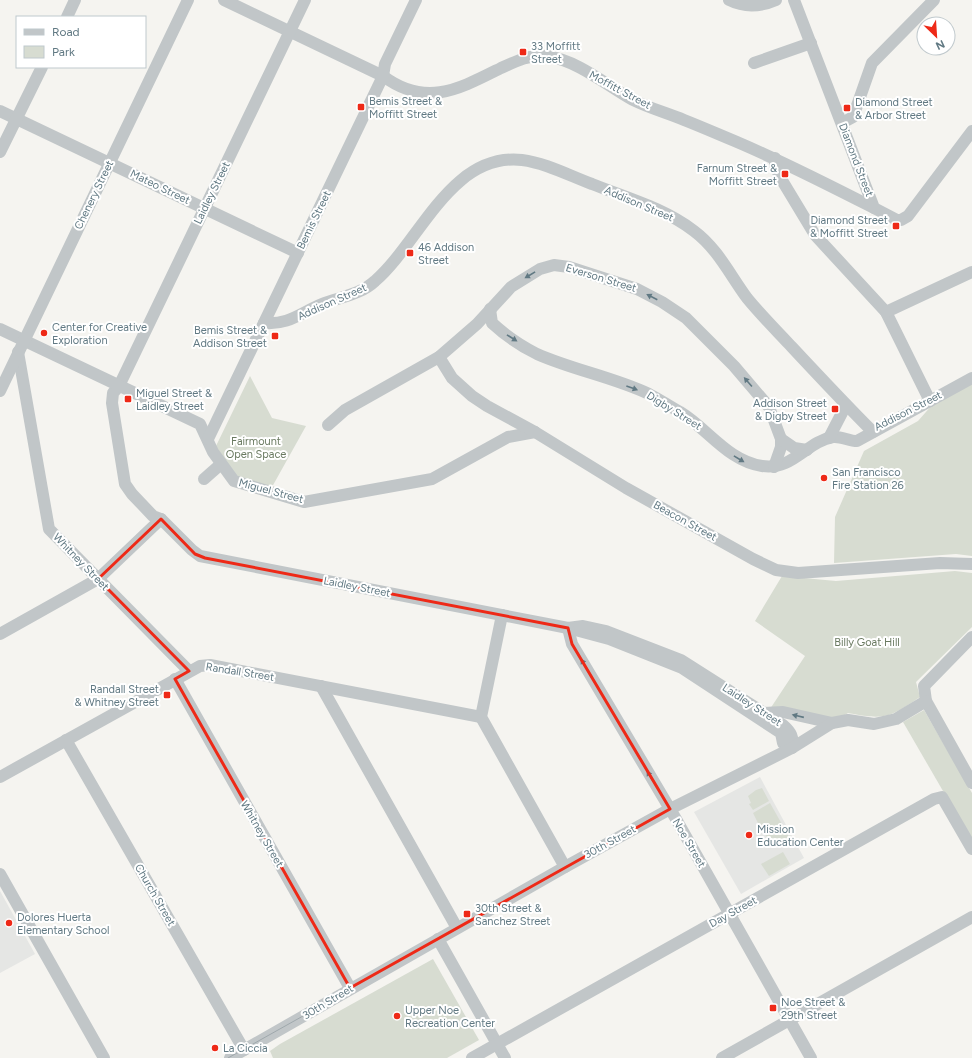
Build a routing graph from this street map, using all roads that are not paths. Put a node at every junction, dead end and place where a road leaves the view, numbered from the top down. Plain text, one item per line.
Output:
1 (75, 0) edge
2 (188, 0) edge
3 (224, 0) edge
4 (305, 0) edge
5 (416, 0) edge
6 (729, 0) edge
7 (776, 0) edge
8 (794, 0) edge
9 (934, 0) edge
10 (67, 16) edge
11 (290, 31) junction
12 (811, 43) junction
13 (754, 63) dead end
14 (41, 68) edge
15 (383, 76) junction
16 (0, 111) edge
17 (16, 118) junction
18 (842, 123) junction
19 (971, 134) edge
20 (0, 152) edge
21 (776, 158) junction
22 (109, 163) junction
23 (204, 208) junction
24 (874, 208) junction
25 (298, 253) junction
26 (972, 272) edge
27 (490, 309) junction
28 (886, 312) junction
29 (264, 323) junction
30 (492, 323) junction
31 (477, 324) junction
32 (0, 329) edge
33 (24, 341) junction
34 (18, 352) junction
35 (439, 357) junction
36 (972, 378) edge
37 (119, 386) junction
38 (0, 391) edge
39 (930, 401) junction
40 (846, 405) junction
41 (328, 425) dead end
42 (535, 432) junction
43 (873, 432) junction
44 (829, 438) junction
45 (208, 439) junction
46 (781, 439) junction
47 (806, 450) junction
48 (221, 464) junction
49 (774, 467) junction
50 (204, 479) dead end
51 (161, 519) junction
52 (972, 564) edge
53 (98, 579) junction
54 (502, 616) junction
55 (568, 628) junction
56 (0, 634) edge
57 (972, 637) edge
58 (188, 671) junction
59 (174, 679) junction
60 (321, 686) junction
61 (926, 701) junction
62 (764, 713) junction
63 (481, 717) junction
64 (832, 723) junction
65 (66, 740) junction
66 (792, 748) junction
67 (0, 777) edge
68 (971, 780) edge
69 (670, 809) junction
70 (972, 849) edge
71 (566, 867) junction
72 (0, 874) edge
73 (730, 914) junction
74 (972, 917) edge
75 (457, 928) junction
76 (438, 938) junction
77 (350, 988) junction
78 (789, 1020) junction
79 (497, 1044) junction
80 (244, 1050) junction
81 (104, 1058) edge
82 (230, 1058) edge
83 (472, 1058) edge
84 (505, 1058) edge
85 (722, 1058) edge
86 (811, 1058) edge

1 - 10 street
2 - 22 street, Chenery Street
3 - 11 street, Moffitt Street
4 - 11 street, Laidley Street
5 - 15 street, Bemis Street
6 - 7 street
8 - 12 street, Diamond Street
9 - 18 street
11 - 15 street, Moffitt Street
11 - 23 street, Laidley Street
12 - 13 street
12 - 18 street, Diamond Street
14 - 17 street
15 - 21 street, Moffitt Street
15 - 25 street, Bemis Street
16 - 17 street, Mateo Street
17 - 20 street
17 - 22 street, Mateo Street
18 - 24 street, Diamond Street
19 - 24 street, Diamond Street
21 - 24 street, Moffitt Street
21 - 28 street
22 - 23 street, Mateo Street
22 - 33 street, Chenery Street
23 - 25 street, Mateo Street
23 - 37 street, Laidley Street
25 - 29 street, Bemis Street
26 - 28 street
27 - 30 street
27 - 31 street, Everson Street
46 -> 27 street, Everson Street
28 - 39 street
29 - 40 street, Addison Street
29 - 45 street, Bemis Street
30 - 31 street
30 -> 49 street, Digby Street
31 - 35 street, Everson Street
32 - 33 street, Miguel Street
33 - 34 street, Chenery Street
33 - 37 street, Miguel Street
34 - 38 street, Chenery Street
34 - 53 street, Whitney Street
35 - 41 street, Everson Street
35 - 42 street, Beacon Street
36 - 39 street, Addison Street
37 - 45 street, Miguel Street
37 - 51 street, Laidley Street
39 - 43 street, Addison Street
40 - 43 street, Addison Street
40 - 44 street
42 - 48 street, Miguel Street
42 - 52 street, Beacon Street
43 - 44 street
44 - 47 street, Digby Street
45 - 48 street, Miguel Street
46 - 47 street
46 - 49 street
47 - 49 street, Digby Street
48 - 50 street
51 - 53 street
51 - 54 street, Laidley Street
53 - 56 street
53 - 58 street, Whitney Street
54 - 55 street, Laidley Street
54 - 63 street
55 - 62 street, Laidley Street
55 - 66 street, Laidley Street
69 -> 55 street, Noe Street
57 - 61 street
58 - 59 street, Randall Street
58 - 60 street, Randall Street
59 - 65 street, Randall Street
59 - 77 street, Whitney Street
60 - 63 street, Randall Street
60 - 75 street
61 - 64 street, 30th Street
61 - 68 street
64 -> 62 street
62 - 66 street, Laidley Street
63 - 71 street
64 - 66 street, 30th Street
65 - 67 street, Randall Street
65 - 80 street, Church Street
66 - 69 street, 30th Street
69 - 71 street, 30th Street
69 - 73 street, Noe Street
70 - 73 street, Day Street
71 - 75 street, 30th Street
72 - 81 street
73 - 78 street, Noe Street
73 - 79 street, Day Street
74 - 78 street
75 - 76 street, 30th Street
76 - 77 street, 30th Street
76 - 79 street
77 - 80 street, 30th Street
78 - 85 street
78 - 86 street, Noe Street
79 - 83 street, Day Street
79 - 84 street
80 - 82 street, 30th Street

